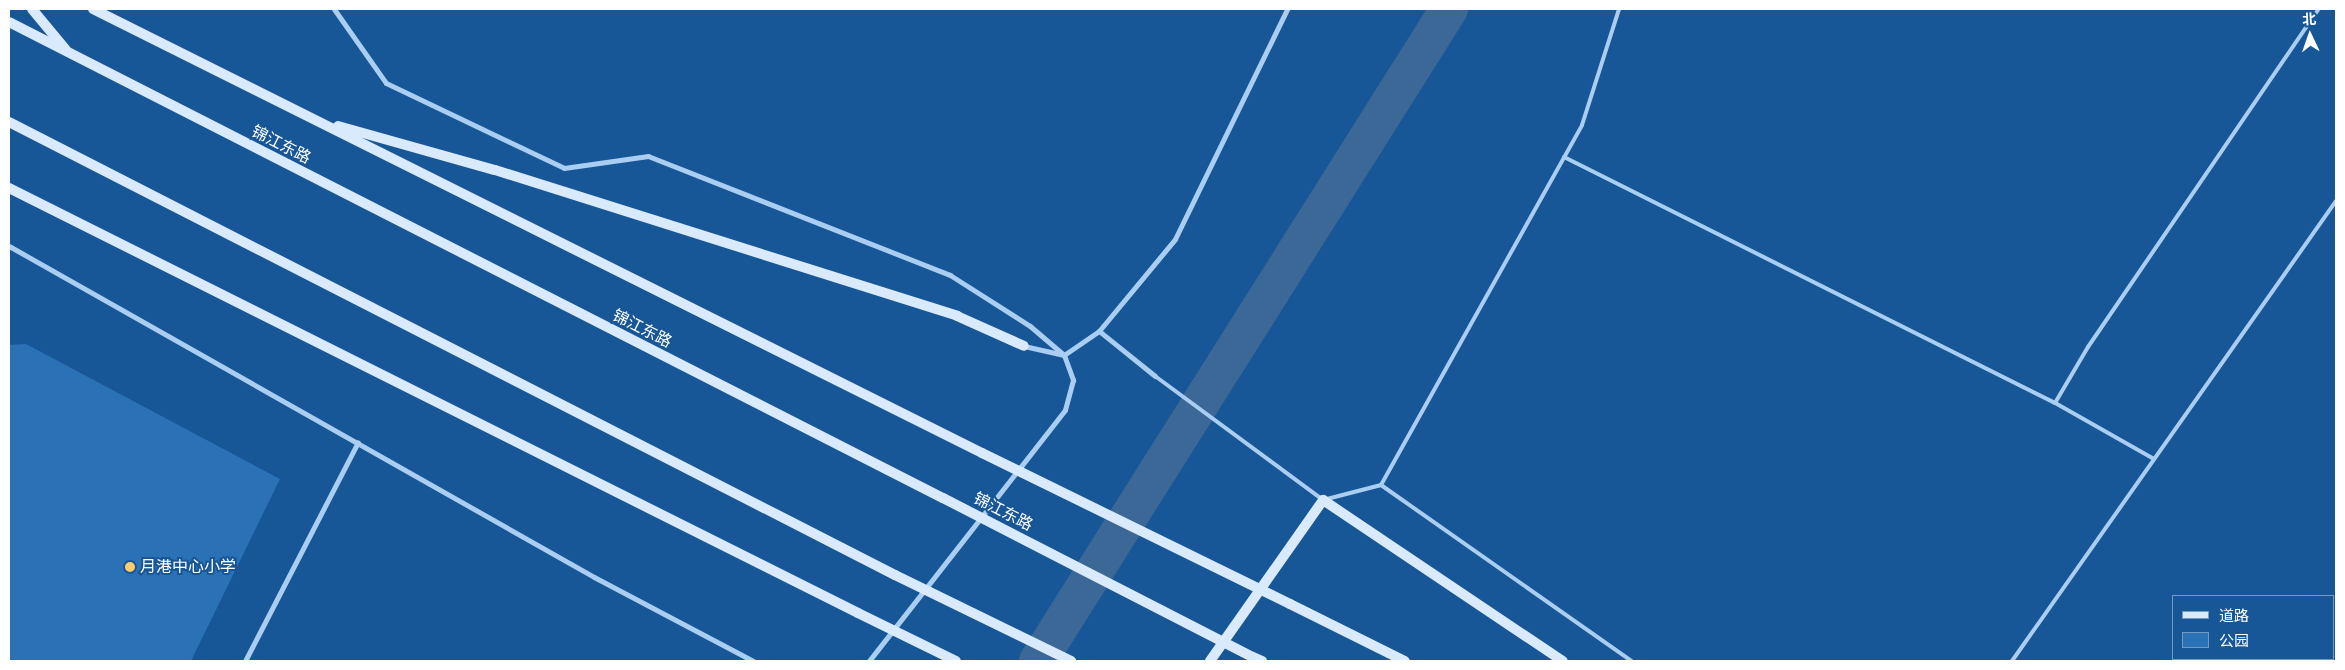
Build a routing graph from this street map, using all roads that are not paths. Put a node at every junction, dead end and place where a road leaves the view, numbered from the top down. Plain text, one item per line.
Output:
1 (32, 9) edge
2 (94, 9) edge
3 (334, 9) edge
4 (1287, 9) edge
5 (1619, 9) edge
6 (2319, 9) edge
7 (9, 22) edge
8 (70, 55) junction
9 (314, 119) junction
10 (9, 122) edge
11 (1564, 157) junction
12 (9, 188) edge
13 (2336, 201) edge
14 (9, 246) edge
15 (1099, 331) junction
16 (1024, 346) joint
17 (1064, 355) junction
18 (1155, 376) joint
19 (2055, 403) junction
20 (358, 442) junction
21 (2154, 460) junction
22 (1381, 485) junction
23 (1323, 500) junction
24 (1258, 659) edge
25 (245, 661) edge
26 (753, 661) edge
27 (869, 661) edge
28 (956, 661) edge
29 (1071, 661) edge
30 (1210, 661) edge
31 (1405, 661) edge
32 (1563, 661) edge
33 (1631, 661) edge
34 (2012, 661) edge

1 - 8 main road
2 - 9 main road
3 - 17 street
4 - 15 street
5 - 11 lane
6 - 19 lane
7 - 8 main road, 锦江东路
8 - 24 main road, 锦江东路, bridge
9 - 16 main road
9 - 31 main road, bridge
10 - 29 main road, bridge
11 - 19 lane
11 - 22 lane
12 - 28 main road, bridge
13 - 21 lane
14 - 20 street
15 - 17 street
15 - 18 street
16 - 17 street
17 - 27 street
18 - 23 lane
19 - 21 lane
20 - 25 street
20 - 26 street
21 - 34 lane
22 - 23 lane
22 - 33 lane
23 - 30 main road
23 - 32 main road

